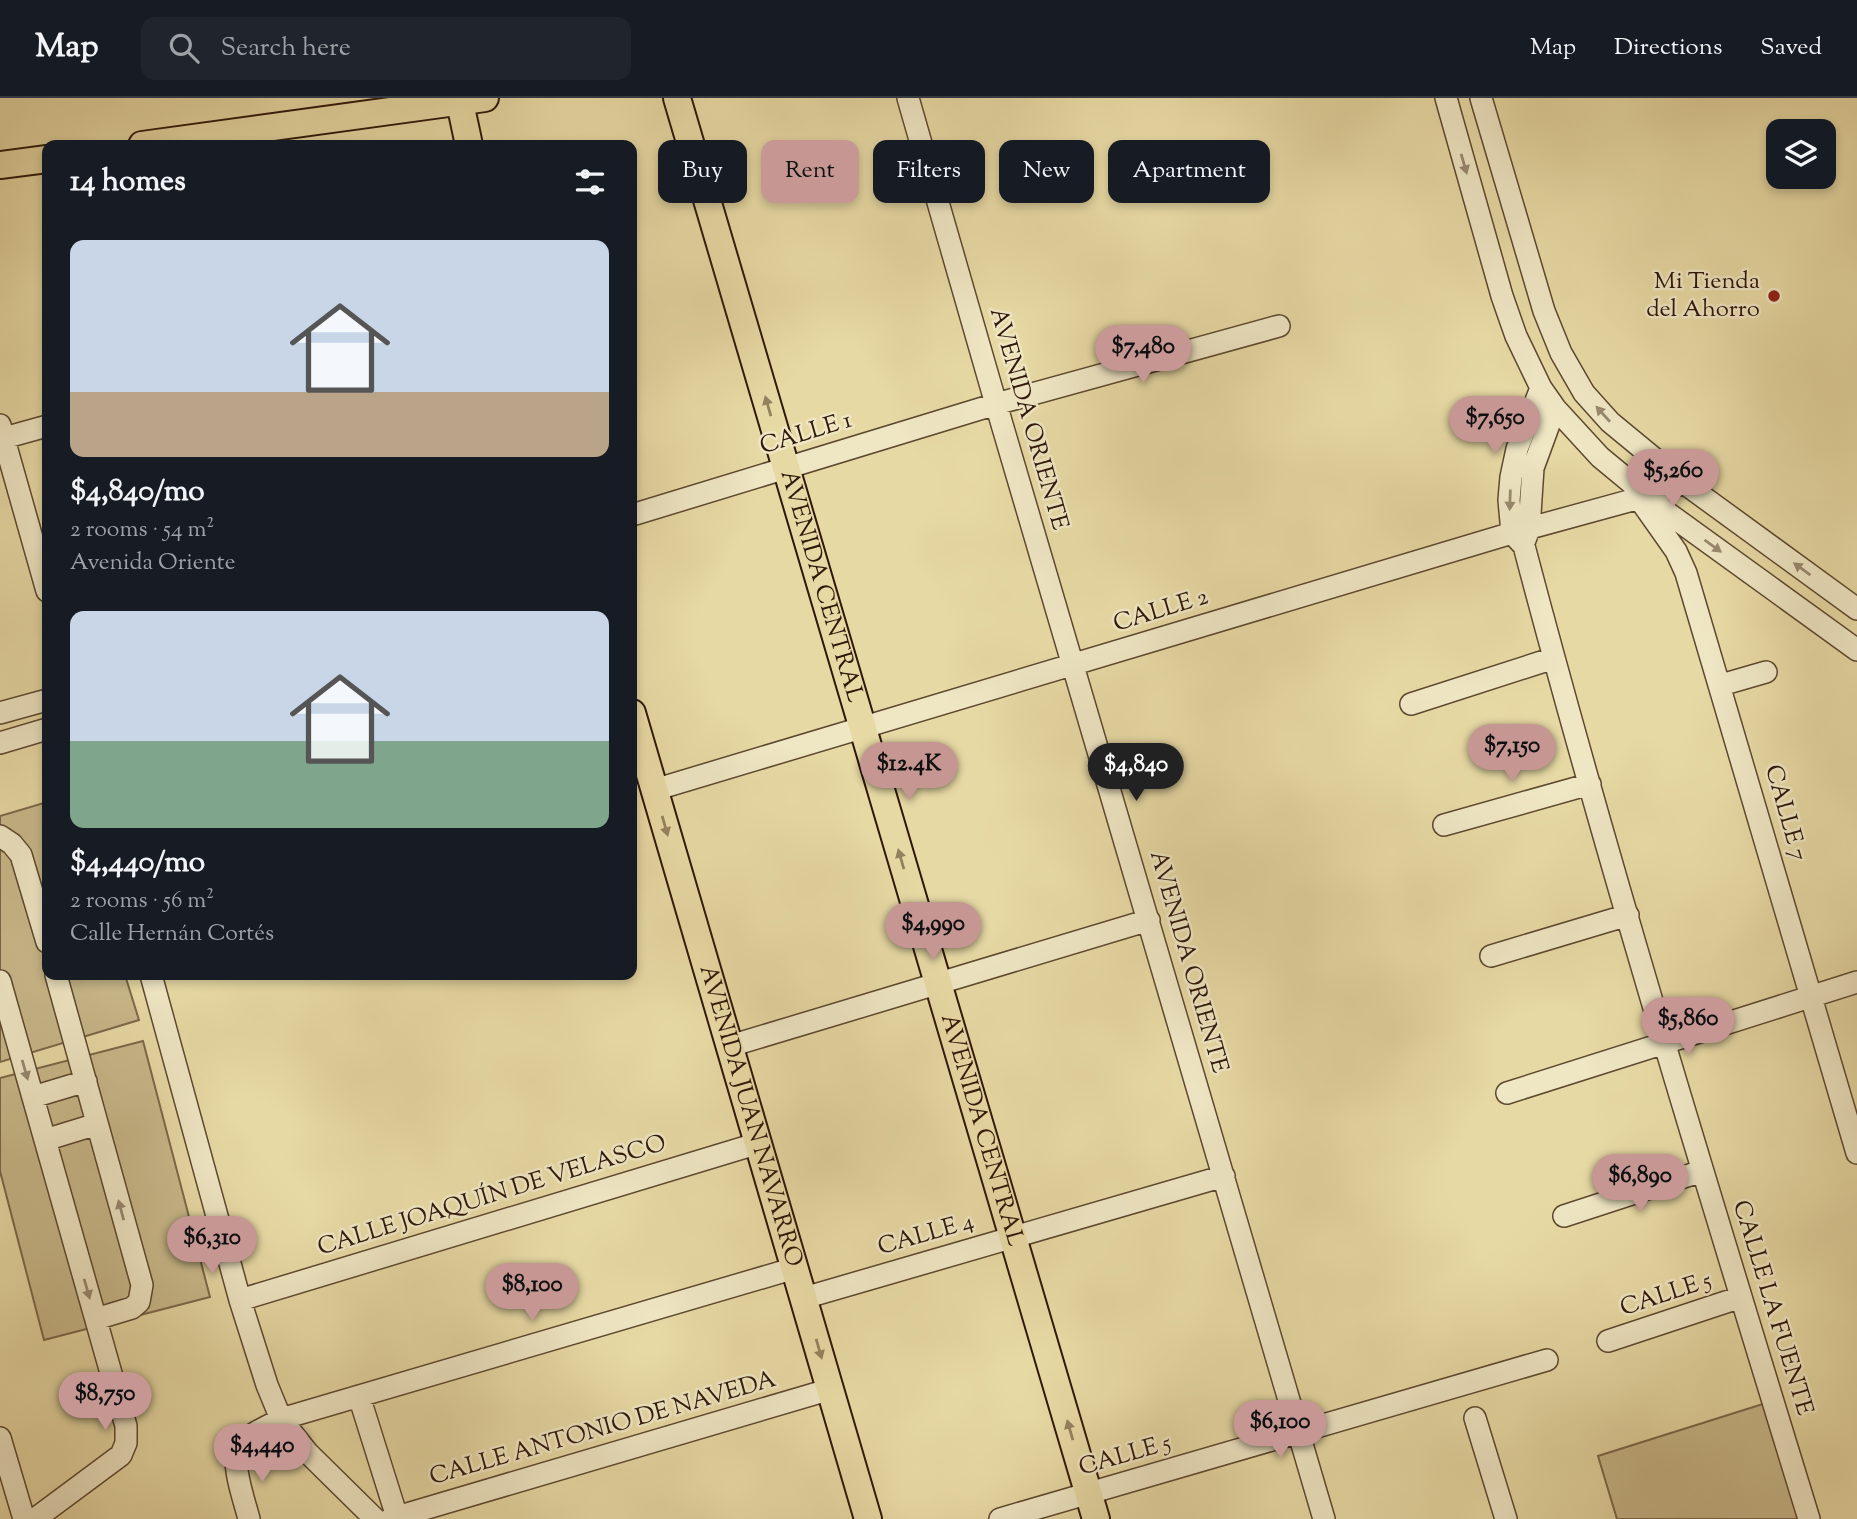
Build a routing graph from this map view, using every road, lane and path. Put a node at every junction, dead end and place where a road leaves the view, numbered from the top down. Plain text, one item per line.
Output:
1 (352, 98) edge
2 (485, 98) edge
3 (677, 98) edge
4 (908, 98) edge
5 (1446, 98) edge
6 (1481, 98) edge
7 (458, 100) edge
8 (244, 131) junction
9 (178, 140) edge
10 (468, 140) edge
11 (42, 160) edge
12 (0, 165) edge
13 (1279, 326) dead end
14 (1541, 388) junction
15 (996, 404) junction
16 (1555, 408) junction
17 (42, 427) edge
18 (2, 431) edge
19 (786, 468) junction
20 (1684, 482) junction
21 (1643, 497) junction
22 (637, 513) edge
23 (1522, 536) junction
24 (42, 574) edge
25 (1857, 609) edge
26 (1857, 650) edge
27 (1554, 658) junction
28 (1073, 665) junction
29 (1766, 672) dead end
30 (1721, 685) junction
31 (42, 701) edge
32 (1411, 704) dead end
33 (0, 713) edge
34 (863, 729) junction
35 (42, 730) edge
36 (637, 730) edge
37 (0, 743) edge
38 (1590, 784) junction
39 (654, 790) junction
40 (1444, 825) dead end
41 (0, 836) edge
42 (1628, 915) junction
43 (1149, 920) junction
44 (42, 925) edge
45 (1491, 956) dead end
46 (57, 980) edge
47 (152, 980) edge
48 (0, 981) edge
49 (1857, 982) edge
50 (938, 983) junction
51 (1811, 996) junction
52 (1665, 1042) junction
53 (730, 1046) junction
54 (86, 1081) junction
55 (1507, 1093) dead end
56 (33, 1097) junction
57 (97, 1124) junction
58 (45, 1140) junction
59 (758, 1143) junction
60 (1857, 1153) edge
61 (1702, 1171) junction
62 (1224, 1176) junction
63 (1564, 1216) dead end
64 (1013, 1237) junction
65 (795, 1268) junction
66 (1741, 1297) junction
67 (804, 1298) junction
68 (240, 1300) junction
69 (96, 1319) junction
70 (1608, 1342) dead end
71 (1547, 1360) dead end
72 (831, 1389) junction
73 (359, 1396) junction
74 (1475, 1418) dead end
75 (281, 1419) junction
76 (1299, 1433) junction
77 (0, 1438) edge
78 (1088, 1494) junction
79 (861, 1517) edge
80 (393, 1518) edge
81 (24, 1519) edge
82 (35, 1519) edge
83 (249, 1519) edge
84 (375, 1519) edge
85 (1000, 1519) edge
86 (1096, 1519) edge
87 (1324, 1519) edge
88 (1506, 1519) edge
89 (1809, 1519) edge

1 - 8 main road
2 - 7 main road
19 -> 3 main road, AVENIDA CENTRAL
4 - 15 street, AVENIDA ORIENTE
5 -> 14 street
20 -> 6 street
7 - 8 main road
7 - 10 main road
8 - 9 main road
11 - 12 main road
13 - 15 street, CALLE 1
14 - 16 street
14 -> 23 street, CALLE LA FUENTE
15 - 19 street, CALLE 1
15 - 28 street, AVENIDA ORIENTE
16 - 21 street
16 - 23 street, CALLE LA FUENTE
17 - 18 street
18 - 24 street
19 - 22 street, CALLE 1
19 - 34 main road, AVENIDA CENTRAL
20 - 21 street, CALLE 2
25 -> 20 street
21 - 23 street, CALLE 2
21 -> 26 street
21 - 30 street, CALLE 7
23 - 27 street, CALLE LA FUENTE
23 - 28 street, CALLE 2
27 - 32 street
27 - 38 street, CALLE LA FUENTE
28 - 34 street, CALLE 2
28 - 43 street, AVENIDA ORIENTE
29 - 30 street
30 - 51 street, CALLE 7
31 - 33 street
34 - 39 street, CALLE 2
50 -> 34 main road, AVENIDA CENTRAL
35 - 37 street
36 - 39 main road, AVENIDA JUAN NAVARRO
38 - 40 street
38 - 42 street, CALLE LA FUENTE
39 -> 53 main road, AVENIDA JUAN NAVARRO
41 - 44 street
42 - 45 street
42 - 52 street, CALLE LA FUENTE
43 - 50 street
43 - 62 street, AVENIDA ORIENTE
46 - 54 street
47 - 68 street
48 -> 56 street
49 - 51 street
50 - 53 street
50 - 64 main road, AVENIDA CENTRAL
51 - 52 street
51 - 60 street, CALLE 7
52 - 55 street
52 - 61 street, CALLE LA FUENTE
53 - 59 main road, AVENIDA JUAN NAVARRO
54 - 56 street
54 - 57 street
56 - 58 street
57 - 58 street
69 -> 57 street
58 -> 69 street
59 - 65 main road, AVENIDA JUAN NAVARRO
59 - 68 street, CALLE JOAQUÍN DE VELASCO
61 - 63 street
61 - 66 street, CALLE LA FUENTE
62 - 64 street, CALLE 4
62 - 76 street, AVENIDA ORIENTE
64 - 67 street, CALLE 4
78 -> 64 main road, AVENIDA CENTRAL
65 - 67 main road, AVENIDA JUAN NAVARRO
65 - 73 street
66 - 70 street, CALLE 5
66 - 89 street, CALLE LA FUENTE
67 -> 72 main road, AVENIDA JUAN NAVARRO
68 - 75 street
69 - 82 street
71 - 76 street, CALLE 5
72 - 79 main road, AVENIDA JUAN NAVARRO
72 - 80 street, CALLE ANTONIO DE NAVEDA
73 - 75 street
73 - 80 street
74 - 88 street
75 - 83 street
75 - 84 street
76 - 78 street, CALLE 5
76 - 87 street, AVENIDA ORIENTE
77 - 81 street
78 - 85 street, CALLE 5
78 - 86 main road, AVENIDA CENTRAL

